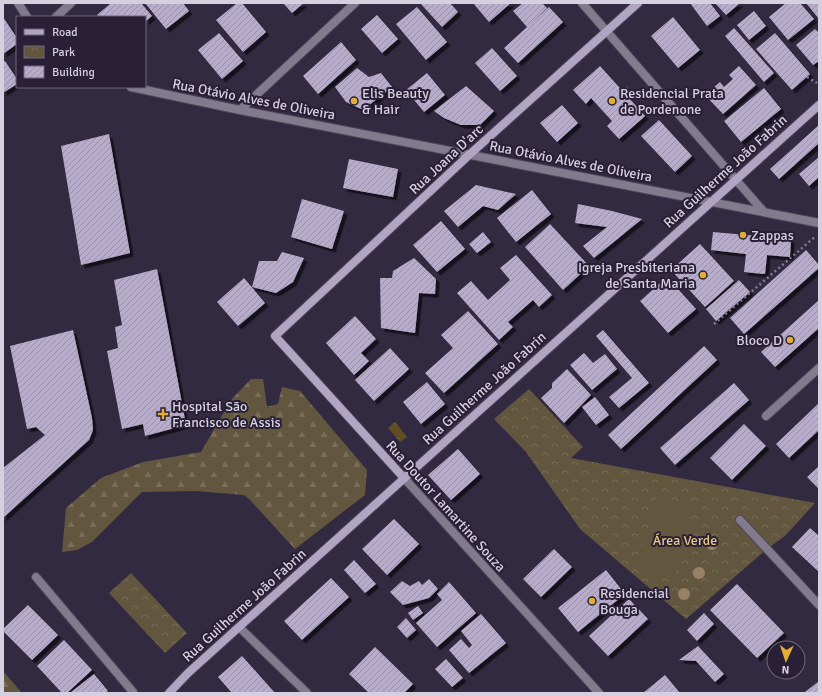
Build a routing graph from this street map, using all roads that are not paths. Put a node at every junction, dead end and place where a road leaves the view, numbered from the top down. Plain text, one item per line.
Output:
1 (18, 3) edge
2 (72, 3) edge
3 (355, 3) edge
4 (582, 3) edge
5 (638, 3) edge
6 (26, 16) edge
7 (57, 16) edge
8 (607, 30) junction
9 (136, 88) edge
10 (819, 105) edge
11 (240, 110) junction
12 (469, 154) junction
13 (736, 179) junction
14 (711, 202) junction
15 (764, 212) junction
16 (819, 223) edge
17 (275, 336) joint
18 (819, 368) edge
19 (766, 416) dead end
20 (404, 478) junction
21 (740, 520) dead end
22 (36, 577) dead end
23 (819, 605) edge
24 (239, 627) junction
25 (133, 692) dead end
26 (169, 693) edge
27 (307, 693) edge
28 (598, 693) edge

1 - 6 street
2 - 7 street
3 - 11 street
4 - 8 street
5 - 8 street, Rua Joana D'arc
8 - 12 street, Rua Joana D'arc
8 - 13 street
9 - 11 street, Rua Otávio Alves de Oliveira
10 - 13 street, Rua Guilherme João Fabrin
11 - 12 street, Rua Otávio Alves de Oliveira
12 - 14 street, Rua Otávio Alves de Oliveira
12 - 17 street, Rua Joana D'arc
13 - 14 street, Rua Guilherme João Fabrin
13 - 15 street
14 - 15 street, Rua Otávio Alves de Oliveira
14 - 20 street, Rua Guilherme João Fabrin
15 - 16 street, Rua Otávio Alves de Oliveira
17 - 20 street, Rua Doutor Lamartine Souza
18 - 19 street
20 - 24 street, Rua Guilherme João Fabrin
20 - 28 street, Rua Doutor Lamartine Souza
21 - 23 street
22 - 25 street
24 - 26 street, Rua Guilherme João Fabrin
24 - 27 street

